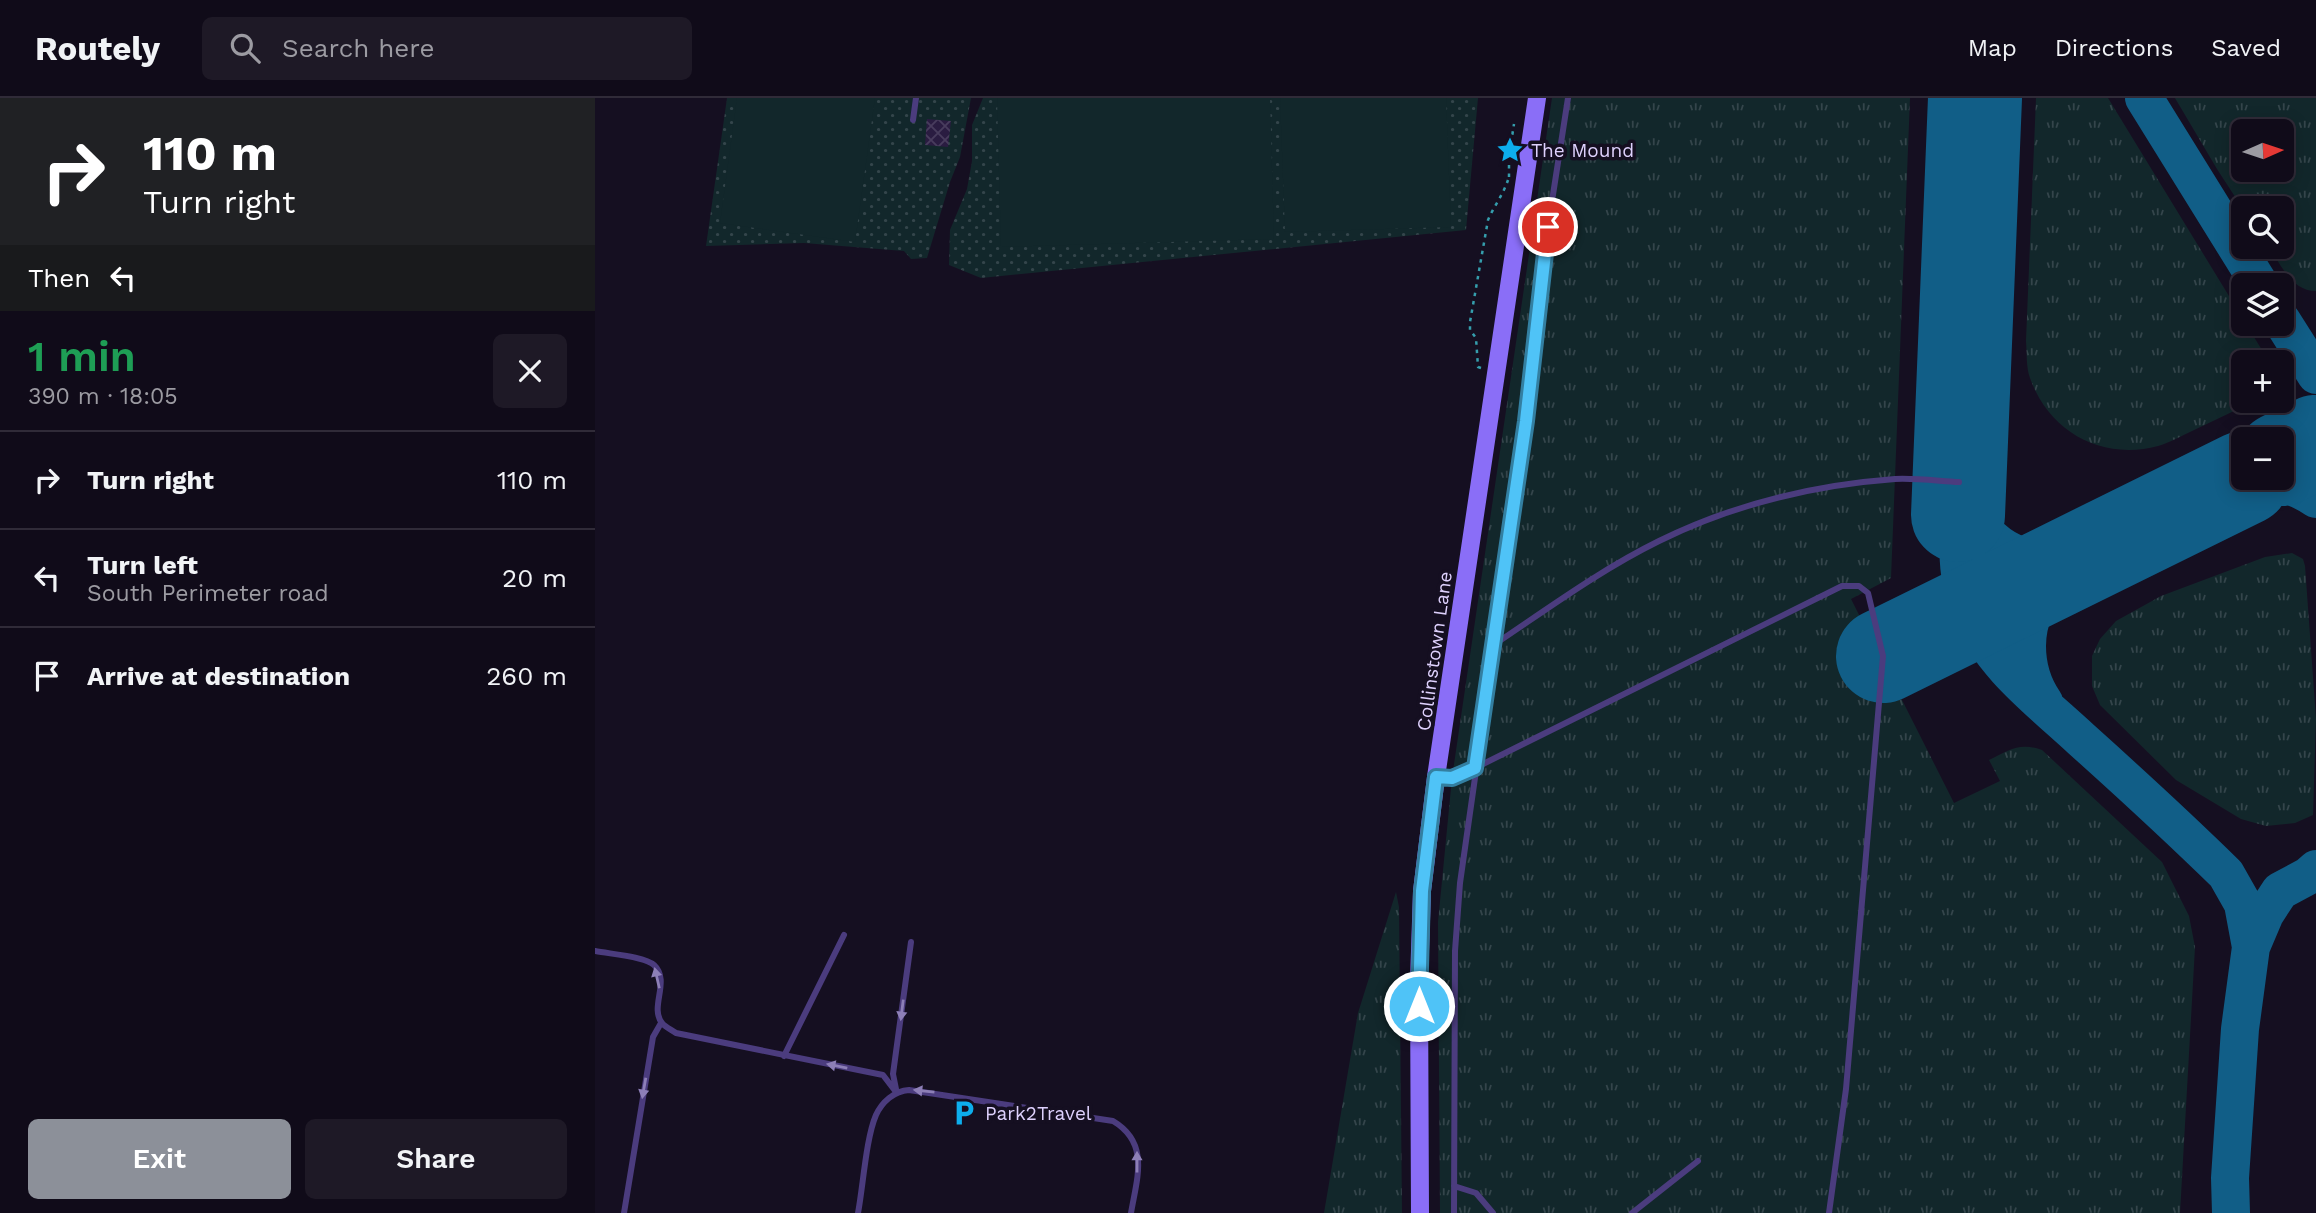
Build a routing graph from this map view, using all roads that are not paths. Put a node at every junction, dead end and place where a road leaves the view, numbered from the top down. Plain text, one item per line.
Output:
1 (916, 98) edge
2 (1537, 98) edge
3 (1568, 98) edge
4 (913, 120) dead end
5 (1959, 482) dead end
6 (1492, 646) junction
7 (1475, 768) junction
8 (1436, 777) junction
9 (843, 935) dead end
10 (911, 942) dead end
11 (595, 951) edge
12 (661, 1023) junction
13 (784, 1056) junction
14 (896, 1092) junction
15 (1698, 1161) dead end
16 (1454, 1186) junction
17 (624, 1213) edge
18 (858, 1213) edge
19 (1131, 1213) edge
20 (1420, 1213) edge
21 (1454, 1213) edge
22 (1493, 1213) edge
23 (1632, 1213) edge
24 (1829, 1213) edge

1 - 4 lane
2 - 8 street, Collinstown Lane
3 - 6 lane
5 - 6 lane
6 - 7 lane
7 - 8 lane
7 - 16 lane
7 - 24 lane
8 - 20 street, Collinstown Lane
9 - 13 lane
10 -> 14 lane
12 -> 11 lane
12 - 13 lane
12 -> 17 lane
14 -> 13 lane
14 - 18 lane
19 -> 14 lane
15 - 23 lane
16 - 21 lane
16 - 22 lane

